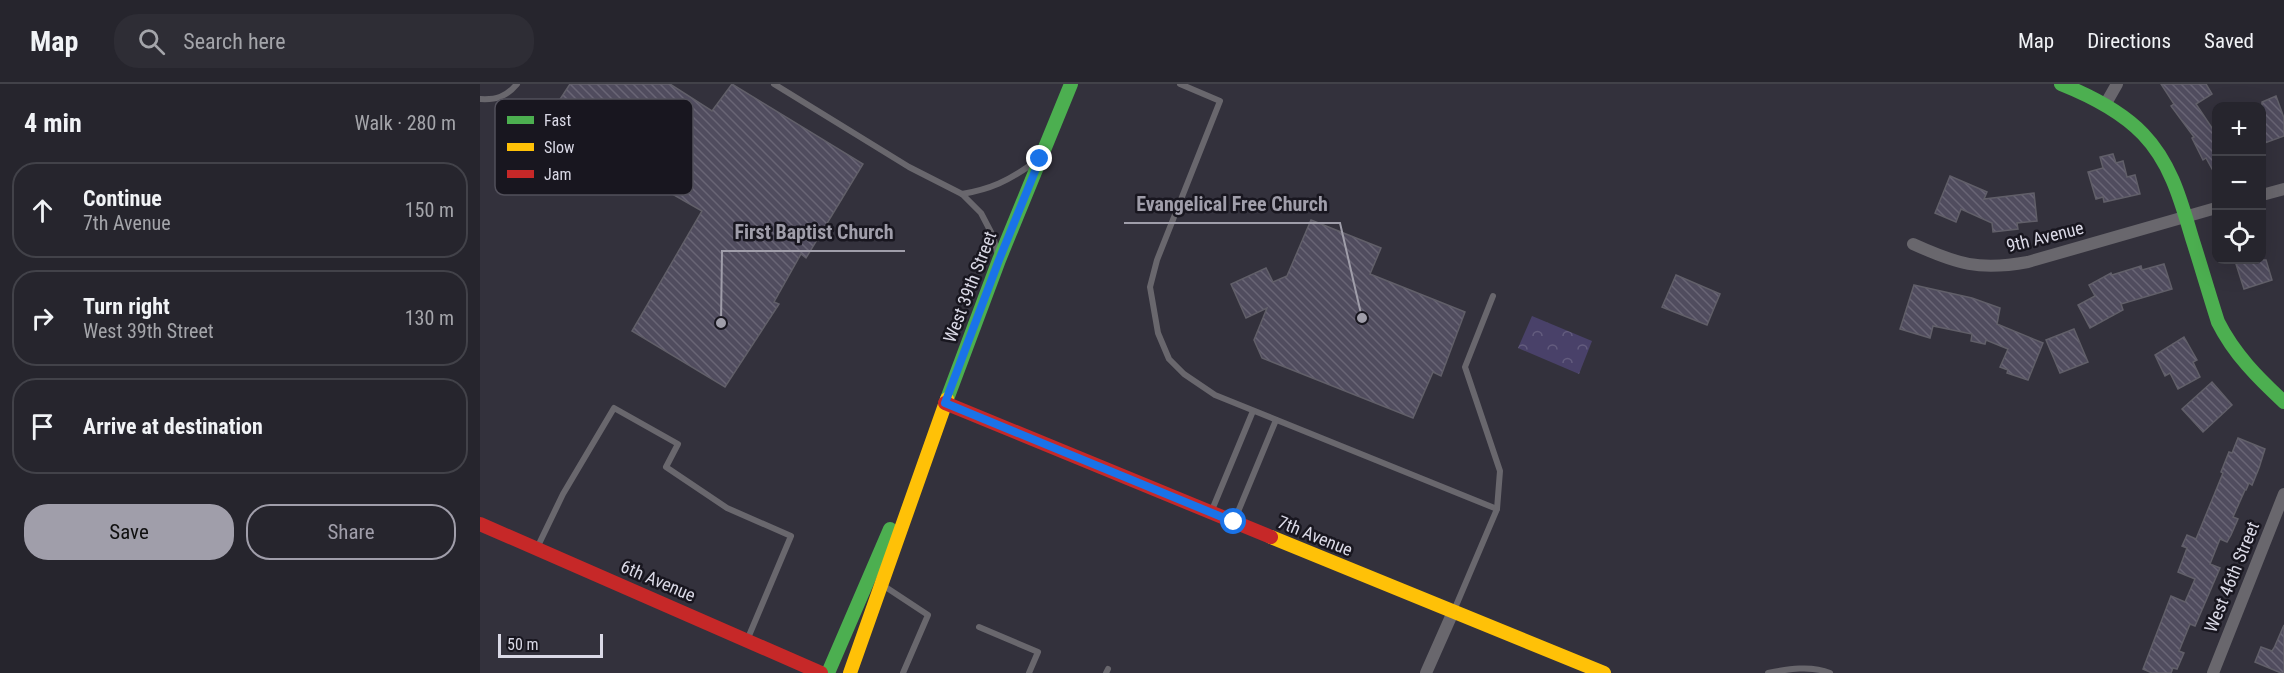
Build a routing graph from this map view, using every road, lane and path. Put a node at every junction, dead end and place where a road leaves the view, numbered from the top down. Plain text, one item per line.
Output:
1 (517, 84) edge
2 (774, 84) edge
3 (1071, 84) edge
4 (1180, 84) edge
5 (2061, 84) edge
6 (2117, 84) edge
7 (480, 99) edge
8 (497, 99) edge
9 (495, 100) edge
10 (2105, 105) junction
11 (1040, 159) junction
12 (2284, 189) edge
13 (962, 194) junction
14 (2266, 194) edge
15 (2212, 209) edge
16 (2186, 217) junction
17 (1913, 244) dead end
18 (999, 260) junction
19 (1493, 296) dead end
20 (2284, 402) edge
21 (945, 403) junction
22 (1253, 411) junction
23 (1276, 420) junction
24 (2284, 494) edge
25 (1497, 509) junction
26 (1211, 512) junction
27 (1234, 522) junction
28 (480, 524) edge
29 (537, 548) junction
30 (882, 585) junction
31 (1453, 612) junction
32 (979, 627) dead end
33 (748, 639) junction
34 (821, 673) edge
35 (828, 673) edge
36 (850, 673) edge
37 (903, 673) edge
38 (1029, 673) edge
39 (1426, 673) edge
40 (1604, 673) edge
41 (1768, 673) edge
42 (1830, 673) edge
43 (2213, 673) edge

1 - 8 lane
2 - 13 lane
3 - 11 street, West 39th Street
4 - 22 lane
5 - 10 street
6 - 10 street
7 - 9 lane
10 - 16 street
11 - 13 lane
11 - 18 street, West 39th Street
12 - 14 street
13 - 18 lane
15 - 16 street, 9th Avenue
16 - 17 street, 9th Avenue
16 - 20 street
18 - 21 street, West 39th Street
19 - 25 lane
21 - 26 street, 7th Avenue
21 - 30 street, West 39th Street
21 - 35 street, West 39th Street
22 - 23 lane
22 - 26 lane
23 - 25 lane
23 - 27 lane
24 - 43 street, West 46th Street
25 - 31 lane
26 - 27 street, 7th Avenue
27 - 31 street, 7th Avenue
28 - 29 street, 6th Avenue
29 - 33 street, 6th Avenue
29 - 33 lane
30 - 36 street, West 39th Street
30 - 37 lane
31 - 39 street
31 - 40 street, 7th Avenue
32 - 38 lane
33 - 34 street, 6th Avenue
41 - 42 lane

